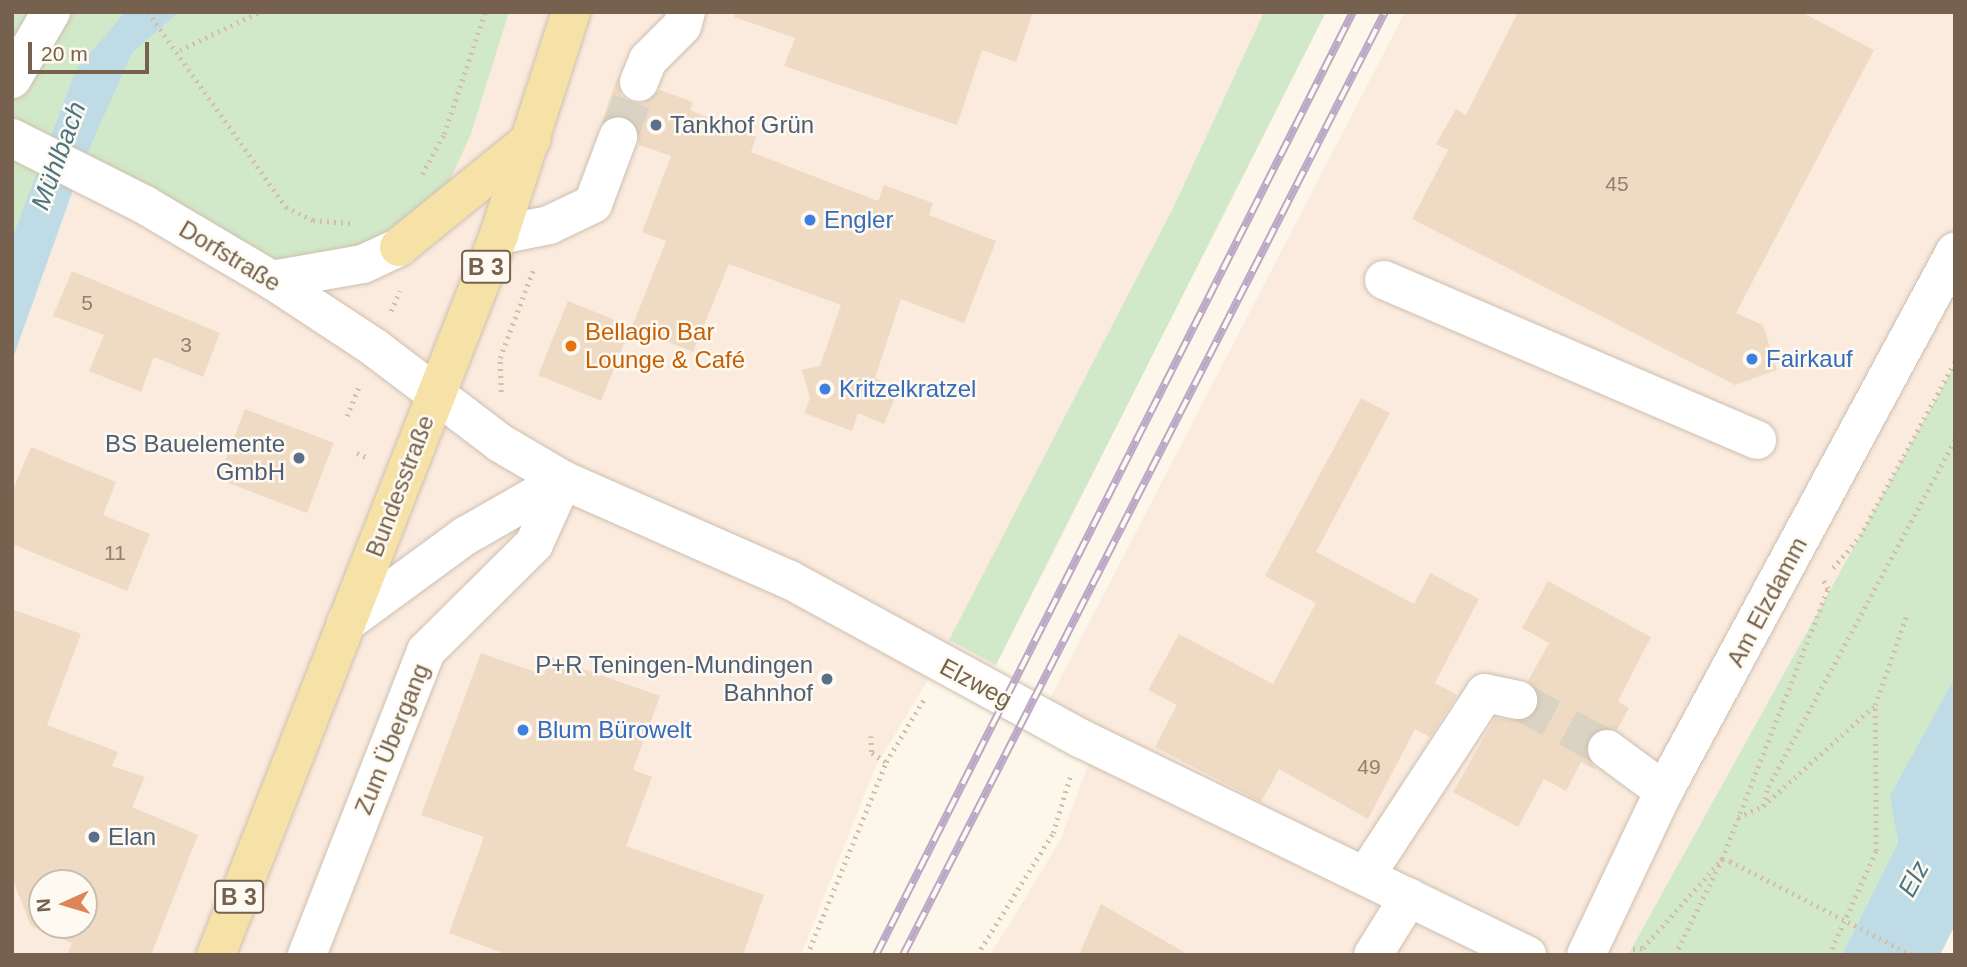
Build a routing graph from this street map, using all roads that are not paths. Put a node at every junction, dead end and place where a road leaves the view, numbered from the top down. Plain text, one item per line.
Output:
1 (51, 12) edge
2 (571, 12) edge
3 (686, 12) edge
4 (12, 79) edge
5 (639, 82) tunnel mouth
6 (618, 137) tunnel mouth
7 (532, 139) junction
8 (27, 146) edge
9 (499, 235) junction
10 (399, 247) joint
11 (1955, 252) edge
12 (272, 280) junction
13 (1384, 280) dead end
14 (436, 394) junction
15 (1757, 440) dead end
16 (563, 480) junction
17 (346, 623) junction
18 (1518, 700) tunnel mouth
19 (1608, 749) tunnel mouth
20 (1664, 791) junction
21 (1366, 876) junction
22 (1409, 897) junction
23 (1605, 945) edge
24 (216, 955) edge
25 (307, 955) edge
26 (1373, 955) edge
27 (1527, 955) edge

1 - 4 street
2 - 7 main road, Bundesstraße / B 3
3 - 5 street
6 - 9 street
7 - 9 main road, Bundesstraße / B 3
7 - 10 main road
8 - 12 street, Dorfstraße
9 - 14 main road, Bundesstraße / B 3
10 - 12 street
11 - 20 street, Am Elzdamm
12 - 14 street, Dorfstraße
13 - 15 street
14 - 16 street, Elzweg
14 - 17 main road, Bundesstraße / B 3
16 - 17 street
16 - 21 street, Elzweg
16 - 25 street, Zum Übergang
17 - 24 main road, Bundesstraße / B 3
18 - 21 street
19 - 20 street
20 - 23 street, Am Elzdamm
21 - 22 street, Elzweg
22 - 26 street
22 - 27 street, Elzweg

